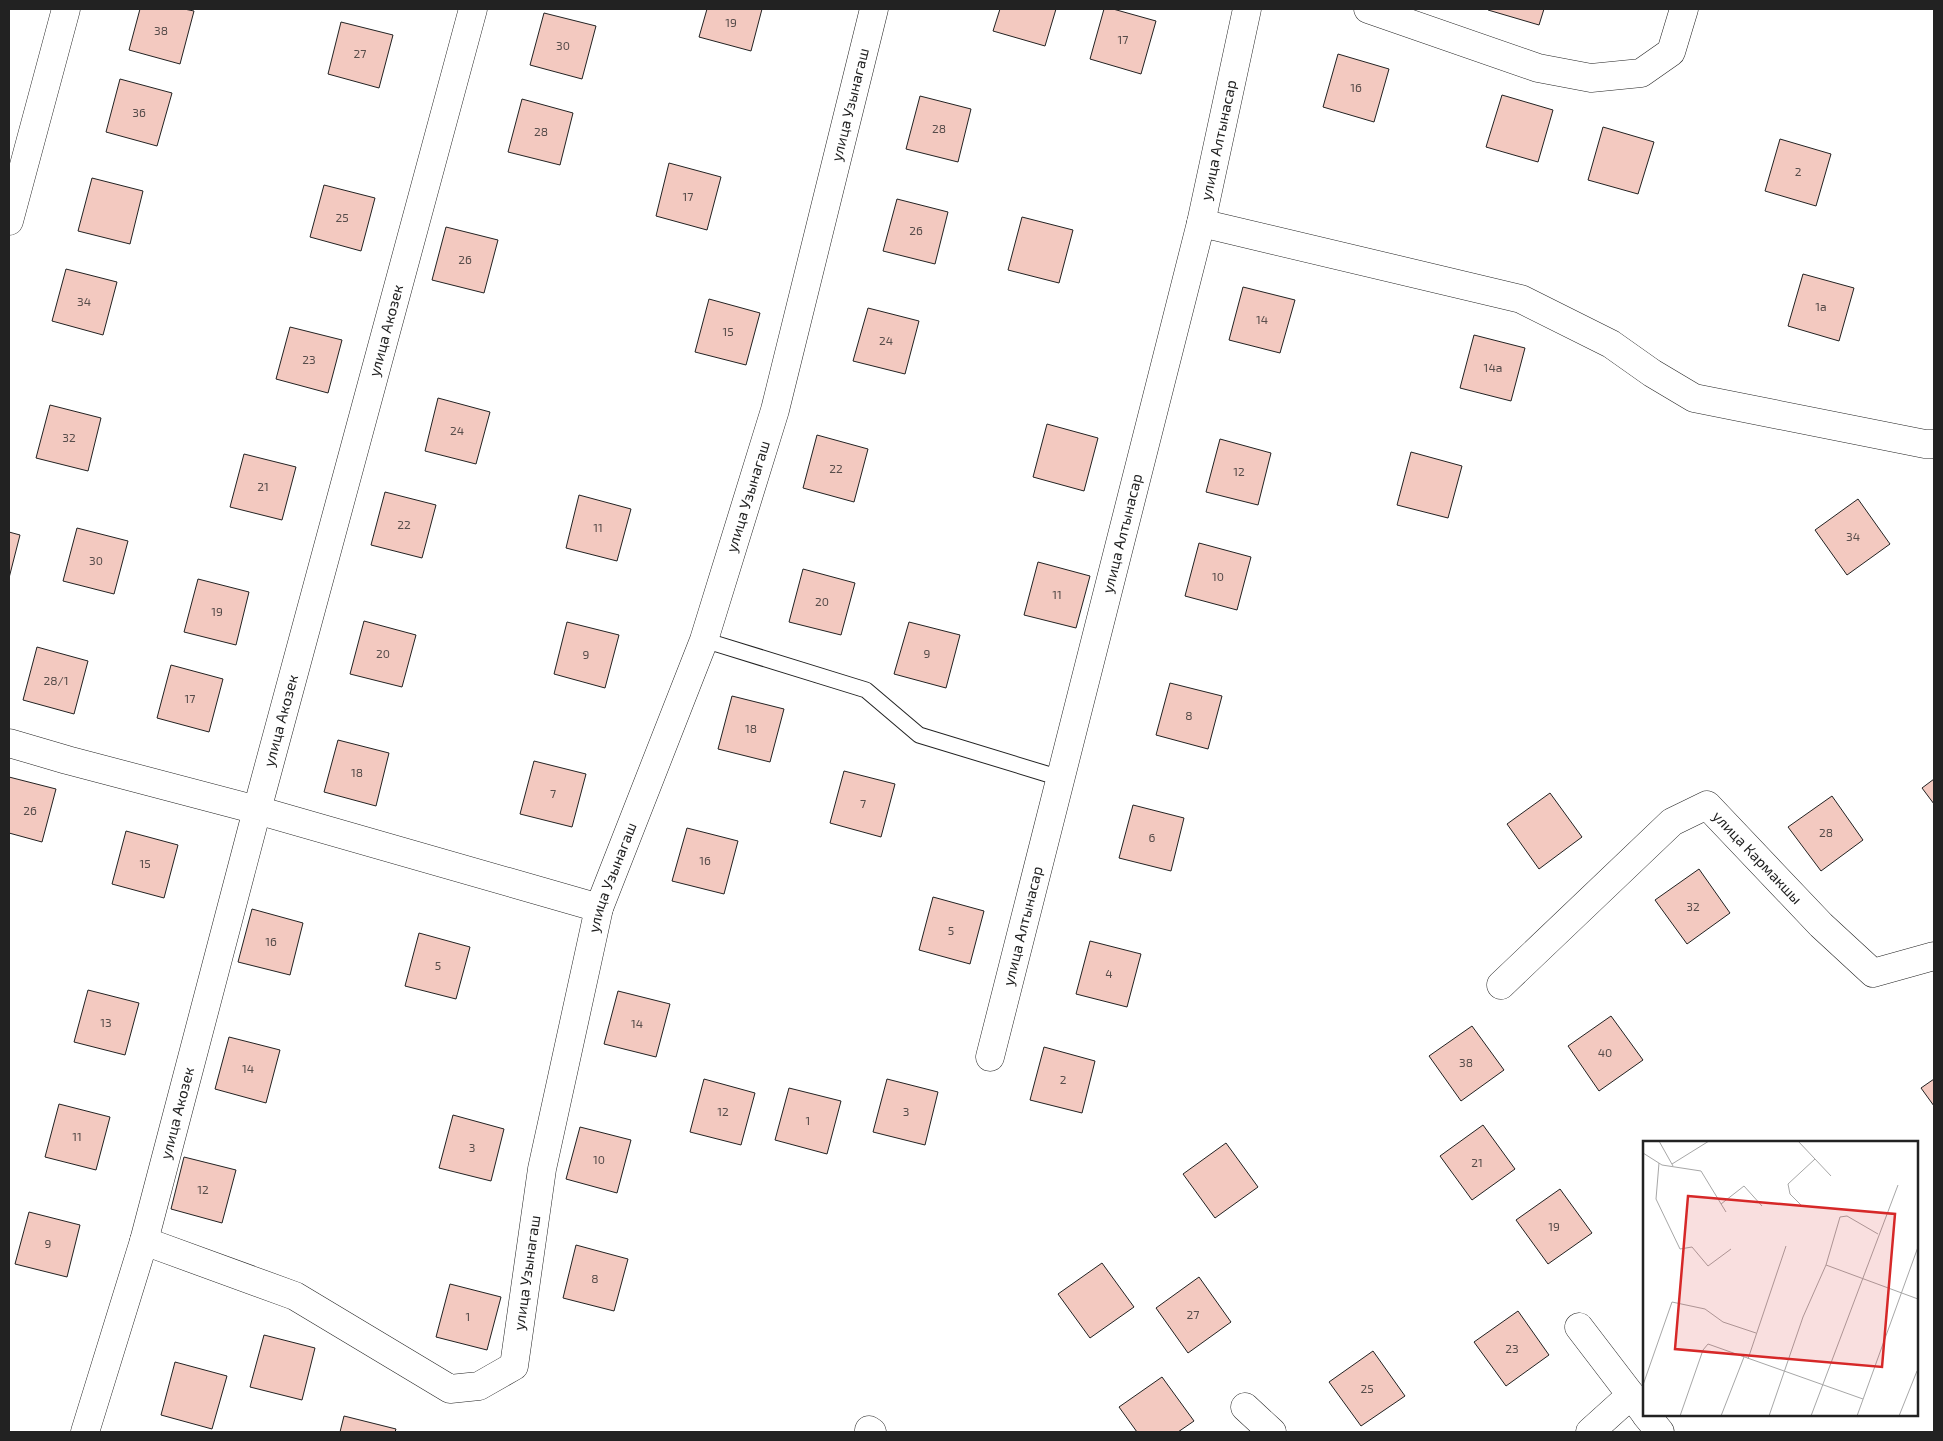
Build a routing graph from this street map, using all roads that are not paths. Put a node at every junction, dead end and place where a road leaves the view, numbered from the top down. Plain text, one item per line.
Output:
1 (66, 9) edge
2 (473, 9) edge
3 (874, 9) edge
4 (1246, 9) edge
5 (1368, 9) edge
6 (1683, 12) edge
7 (9, 221) edge
8 (1201, 223) junction
9 (1934, 444) edge
10 (704, 640) junction
11 (9, 743) edge
12 (1060, 778) junction
13 (257, 810) junction
14 (599, 908) junction
15 (1934, 956) edge
16 (1501, 985) dead end
17 (990, 1057) dead end
18 (144, 1241) junction
19 (1579, 1328) dead end
20 (1245, 1407) dead end
21 (1640, 1407) edge
22 (1647, 1416) edge
23 (85, 1432) edge
24 (1272, 1432) edge
25 (1590, 1432) edge
26 (1660, 1432) edge

1 - 7 street
2 - 13 street, улица Акозек
3 - 10 street, улица Узынагаш
4 - 8 street, улица Алтынасар
5 - 6 street
8 - 9 street
8 - 12 street, улица Алтынасар
10 - 12 lane
10 - 14 street, улица Узынагаш
11 - 13 street
12 - 17 street, улица Алтынасар
13 - 14 street
13 - 18 street, улица Акозек
14 - 18 street, улица Узынагаш
15 - 16 street, улица Кармакшы
18 - 23 street, улица Акозек
19 - 21 street
20 - 24 street
21 - 25 street
22 - 26 street

